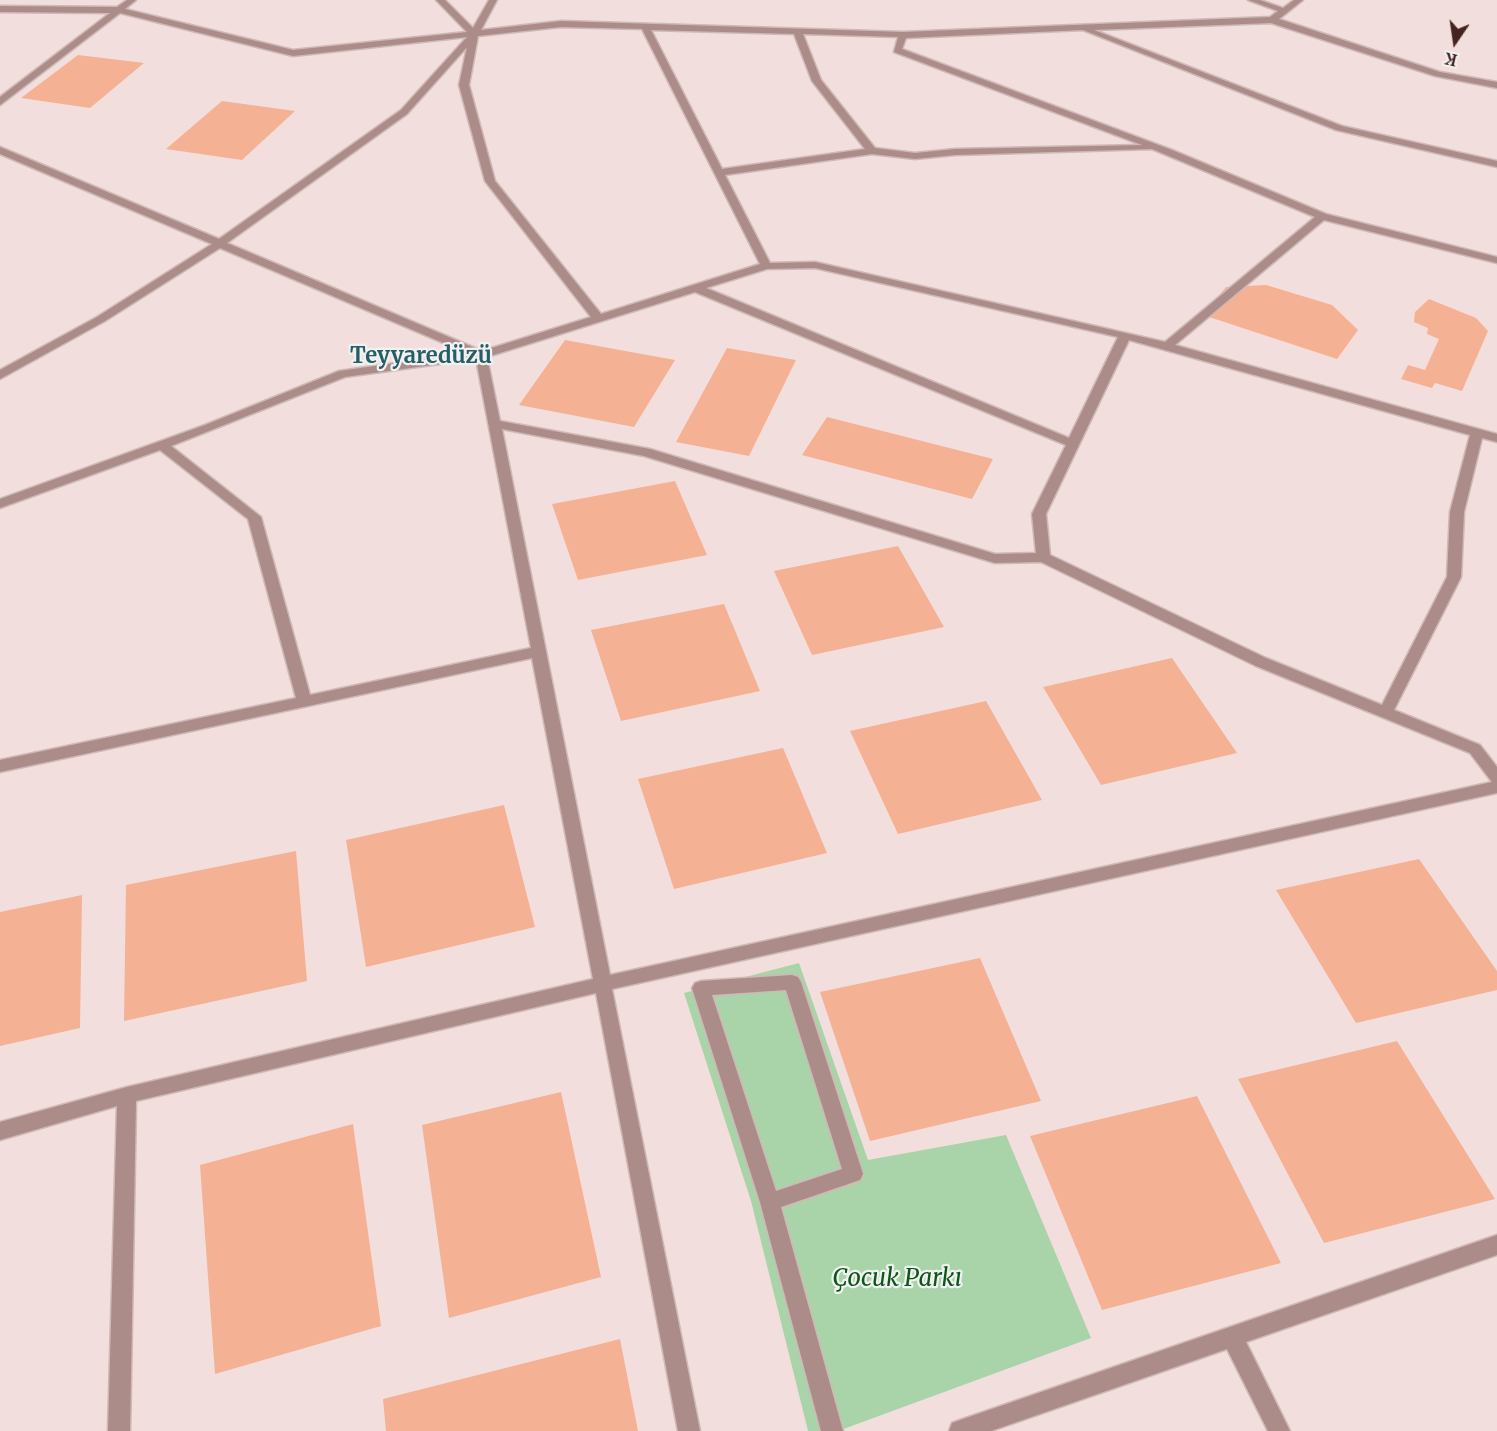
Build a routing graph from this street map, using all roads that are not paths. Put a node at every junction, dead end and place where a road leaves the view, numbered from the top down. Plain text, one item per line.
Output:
1 (132, 0) edge
2 (440, 0) edge
3 (493, 0) edge
4 (1252, 0) edge
5 (1299, 0) edge
6 (0, 9) edge
7 (118, 10) junction
8 (1285, 11) junction
9 (1272, 20) junction
10 (645, 27) junction
11 (1081, 28) junction
12 (797, 32) junction
13 (474, 34) junction
14 (903, 35) junction
15 (1497, 85) edge
16 (0, 102) edge
17 (1156, 148) junction
18 (0, 150) edge
19 (872, 151) junction
20 (1497, 164) edge
21 (718, 173) junction
22 (1322, 216) junction
23 (219, 244) junction
24 (1497, 260) edge
25 (766, 266) junction
26 (694, 287) junction
27 (598, 318) junction
28 (1125, 336) junction
29 (1166, 347) junction
30 (481, 355) junction
31 (0, 375) edge
32 (494, 424) junction
33 (1477, 433) junction
34 (1497, 438) edge
35 (1072, 444) junction
36 (162, 445) junction
37 (2, 501) edge
38 (1043, 557) junction
39 (538, 652) junction
40 (305, 702) junction
41 (1386, 712) junction
42 (0, 766) edge
43 (1497, 778) edge
44 (1497, 787) edge
45 (603, 984) junction
46 (127, 1095) junction
47 (0, 1131) edge
48 (770, 1202) junction
49 (1497, 1245) edge
50 (1232, 1336) junction
51 (119, 1431) edge
52 (689, 1431) edge
53 (832, 1431) edge
54 (960, 1431) edge
55 (1279, 1431) edge

1 - 7 street
2 - 13 street
3 - 13 street
4 - 8 street
5 - 8 street
6 - 7 street
7 - 13 street
7 - 16 street
8 - 9 street
9 - 11 street
9 - 15 street
10 - 12 street
10 - 13 street
10 - 21 street
11 - 14 street
11 - 20 street
12 - 14 street
12 - 19 street
13 - 23 street
13 - 27 street
14 - 17 street
17 - 19 street
17 - 22 street
18 - 23 street
19 - 21 street
21 - 25 street
22 - 24 street
22 - 29 street
23 - 30 street
23 - 31 street
25 - 26 street
25 - 28 street
26 - 27 street
26 - 35 street
27 - 30 street
28 - 29 street
28 - 35 street
29 - 33 street
30 - 32 street
30 - 36 street
32 - 38 street
32 - 39 street
33 - 34 street
33 - 41 street
35 - 38 street
36 - 37 street
36 - 40 street
38 - 41 street
39 - 40 street
39 - 45 street
40 - 42 street
41 - 43 street
44 - 45 street
45 - 46 street
45 - 52 street
46 - 47 street
46 - 51 street
48 - 48 street
48 - 53 street
49 - 50 street
50 - 54 street
50 - 55 street

